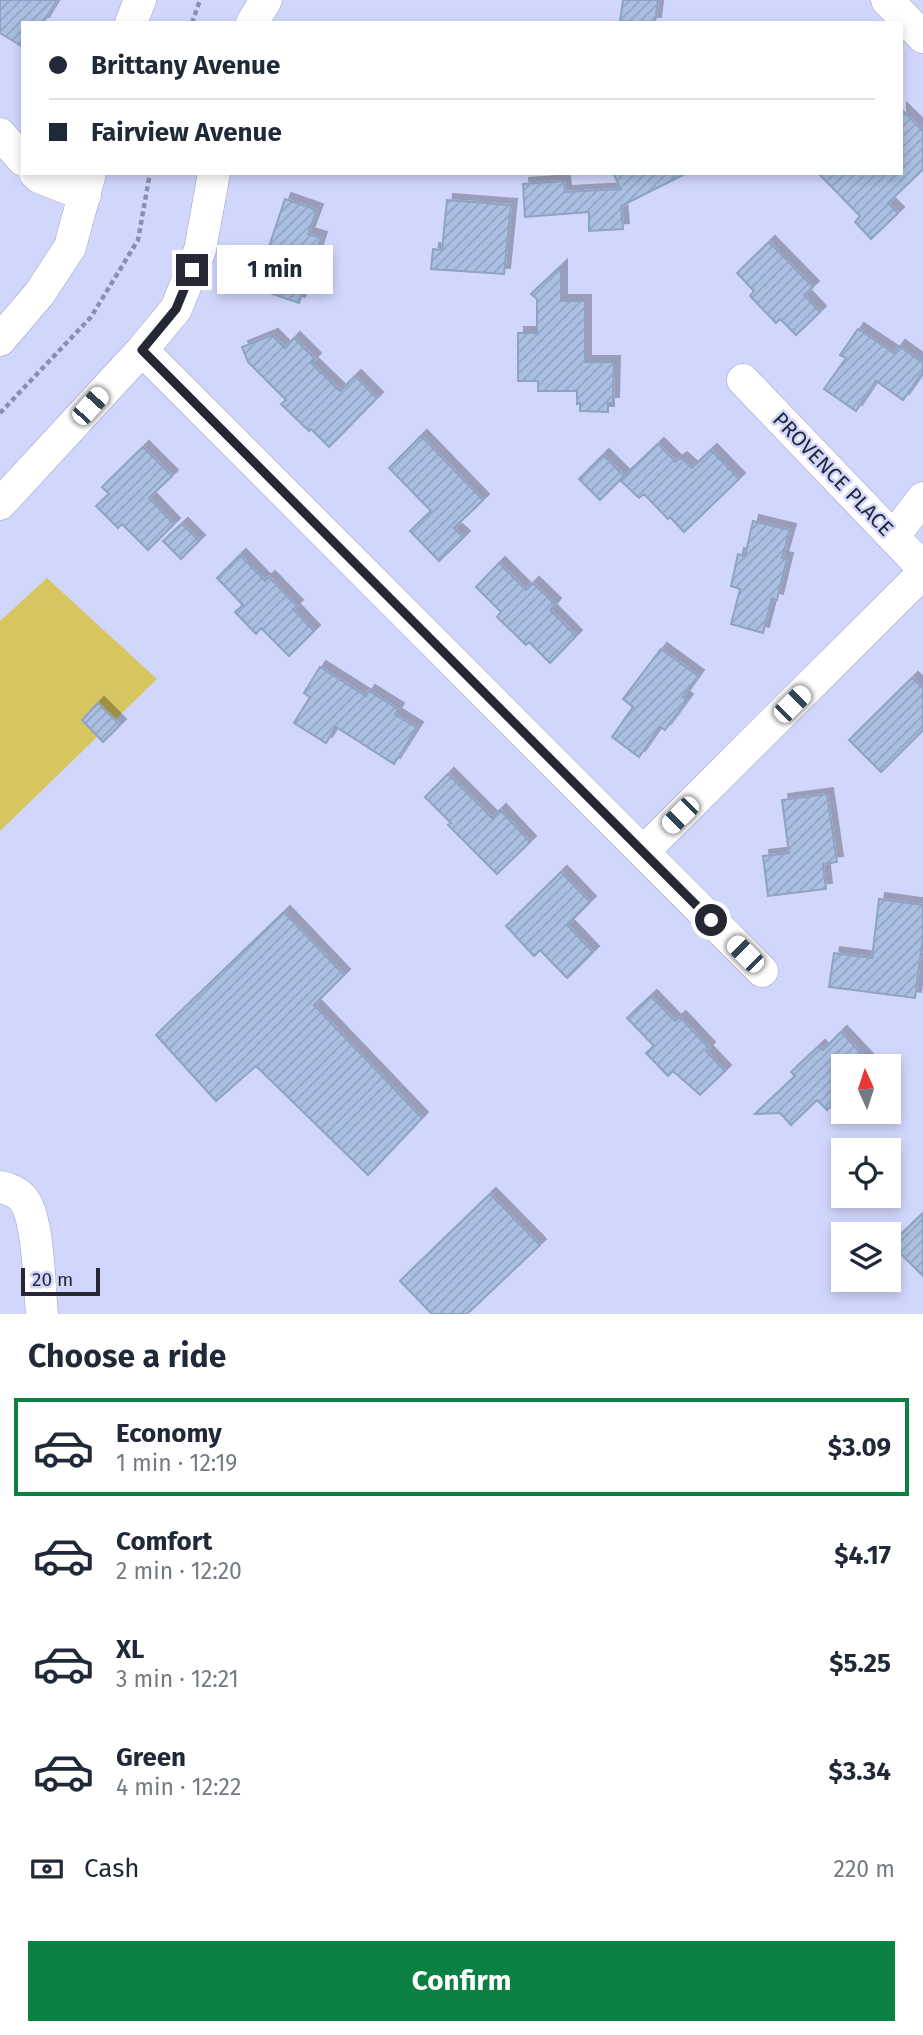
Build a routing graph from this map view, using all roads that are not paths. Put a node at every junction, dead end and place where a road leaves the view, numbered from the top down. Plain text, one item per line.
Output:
1 (140, 0) edge
2 (266, 0) edge
3 (887, 0) edge
4 (132, 21) edge
5 (253, 21) edge
6 (923, 37) edge
7 (0, 134) edge
8 (21, 158) edge
9 (38, 175) edge
10 (214, 175) edge
11 (88, 184) edge
12 (0, 340) edge
13 (142, 350) junction
14 (743, 380) dead end
15 (923, 498) edge
16 (0, 504) edge
17 (893, 537) junction
18 (923, 571) edge
19 (643, 852) junction
20 (762, 971) dead end
21 (0, 1187) edge
22 (42, 1314) edge

1 - 4 street
2 - 5 street
3 - 6 street
7 - 8 street
9 - 11 street
10 - 13 street
11 - 12 street
13 - 16 street
13 - 19 street
14 - 17 street, PROVENCE PLACE
15 - 17 street
17 - 18 street, PROVENCE PLACE
18 - 19 street
19 - 20 street
21 - 22 street

